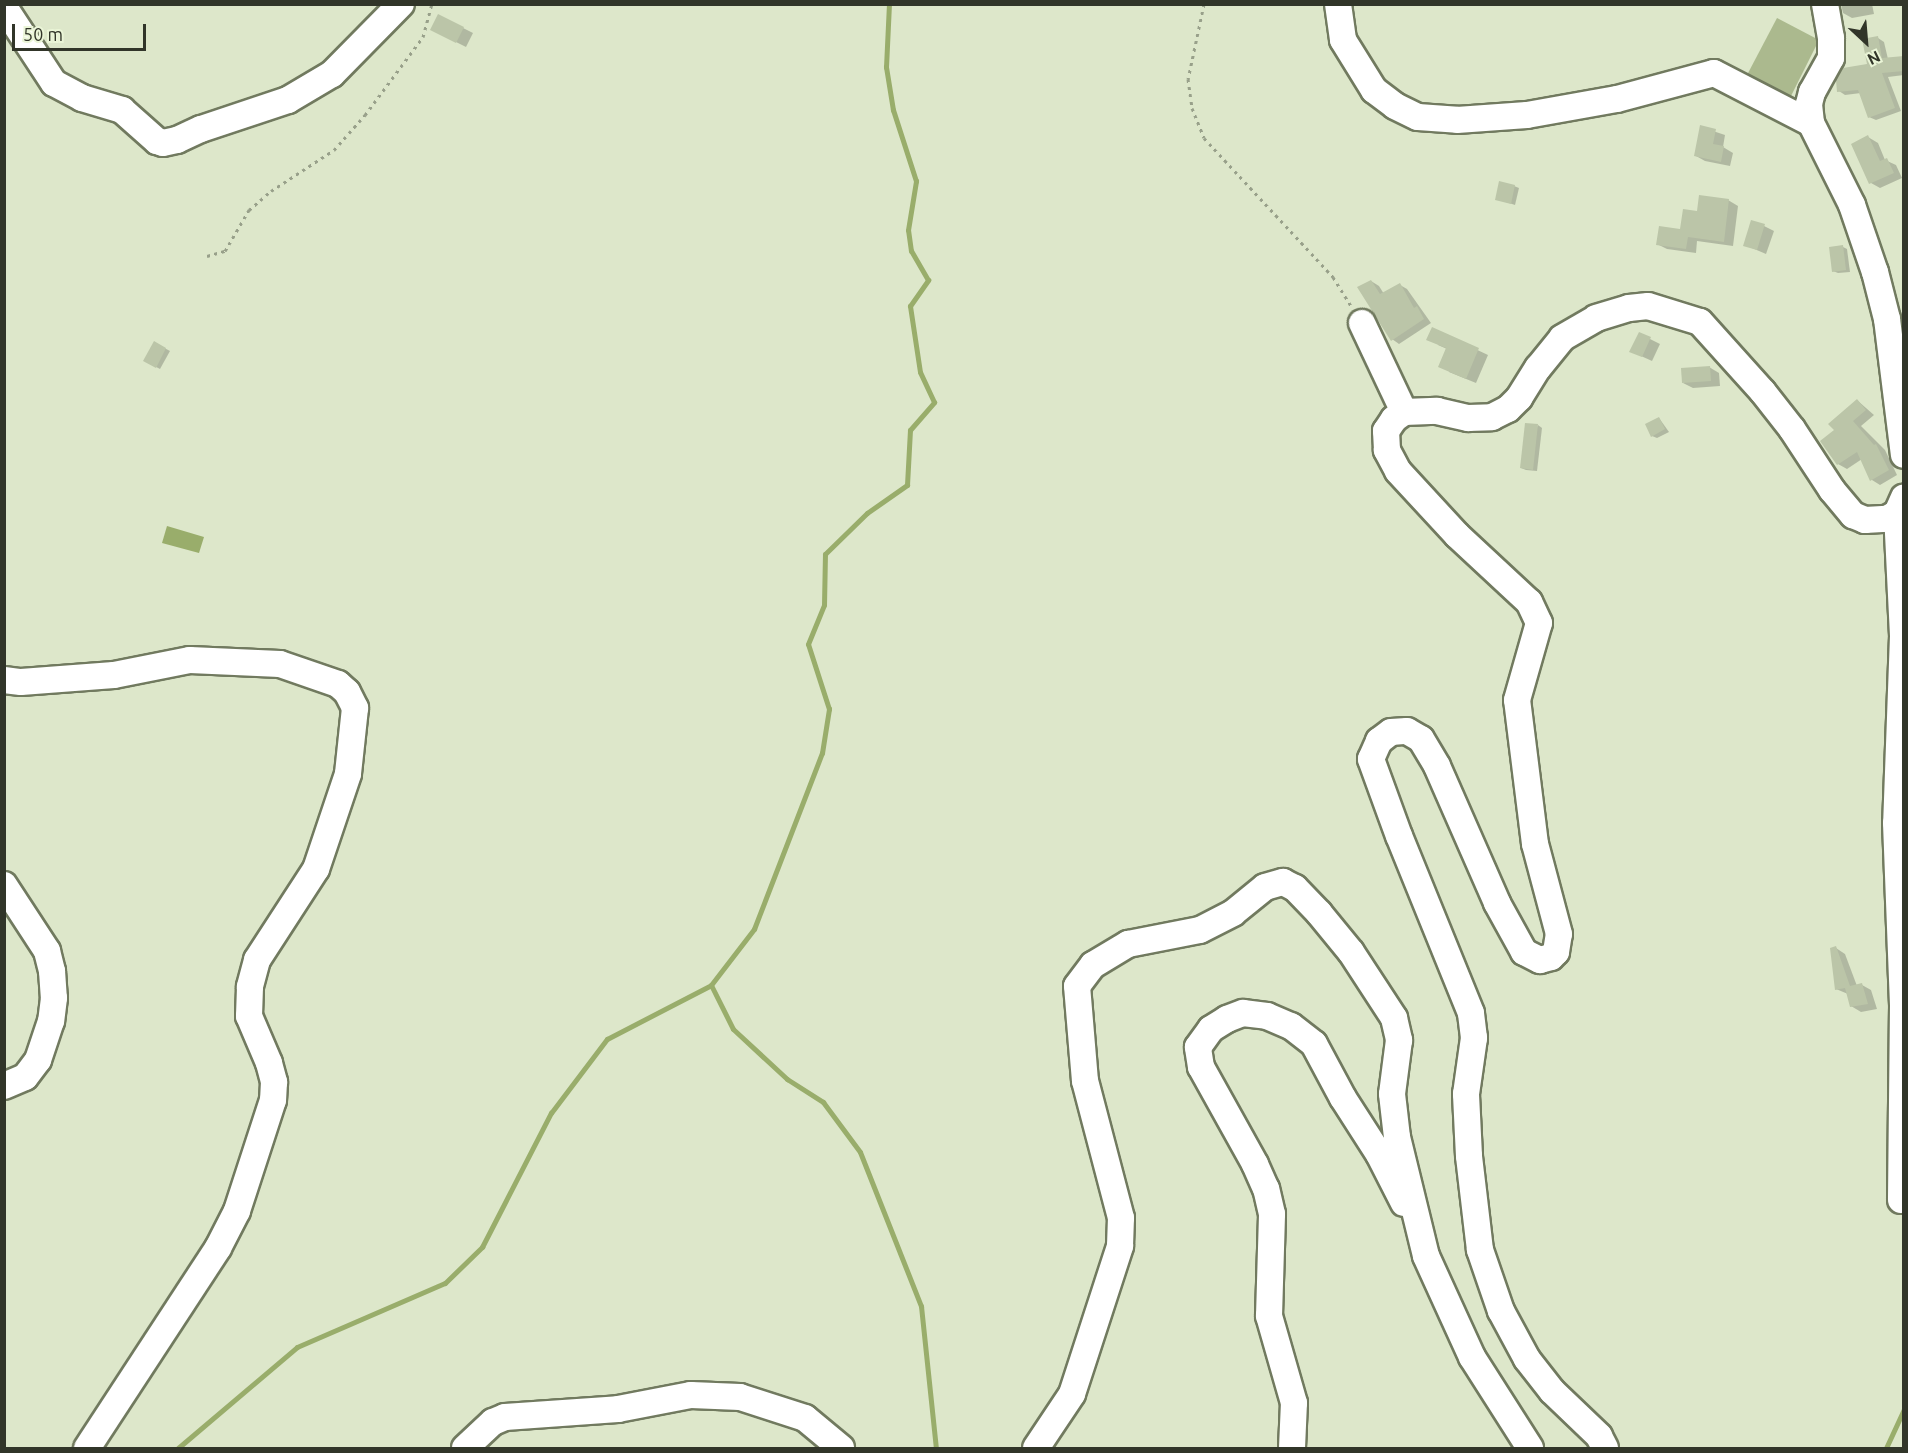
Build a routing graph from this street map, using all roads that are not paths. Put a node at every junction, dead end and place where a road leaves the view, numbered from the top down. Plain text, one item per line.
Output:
1 (401, 4) edge
2 (1338, 4) edge
3 (1825, 4) edge
4 (4, 7) edge
5 (1811, 123) junction
6 (1362, 323) road end
7 (1404, 412) junction
8 (1904, 455) edge
9 (1900, 505) edge
10 (4, 680) edge
11 (4, 885) edge
12 (4, 1086) edge
13 (1901, 1200) dead end
14 (1418, 1232) junction
15 (87, 1449) edge
16 (465, 1449) edge
17 (841, 1449) edge
18 (1036, 1449) edge
19 (1292, 1449) edge
20 (1530, 1449) edge
21 (1605, 1449) edge

1 - 4 street
2 - 5 street
3 - 5 street
5 - 8 street
6 - 7 street
7 - 9 street
7 - 21 street
9 - 13 street
10 - 15 street
11 - 12 street
14 - 18 street
14 - 19 street
14 - 20 street
16 - 17 street

